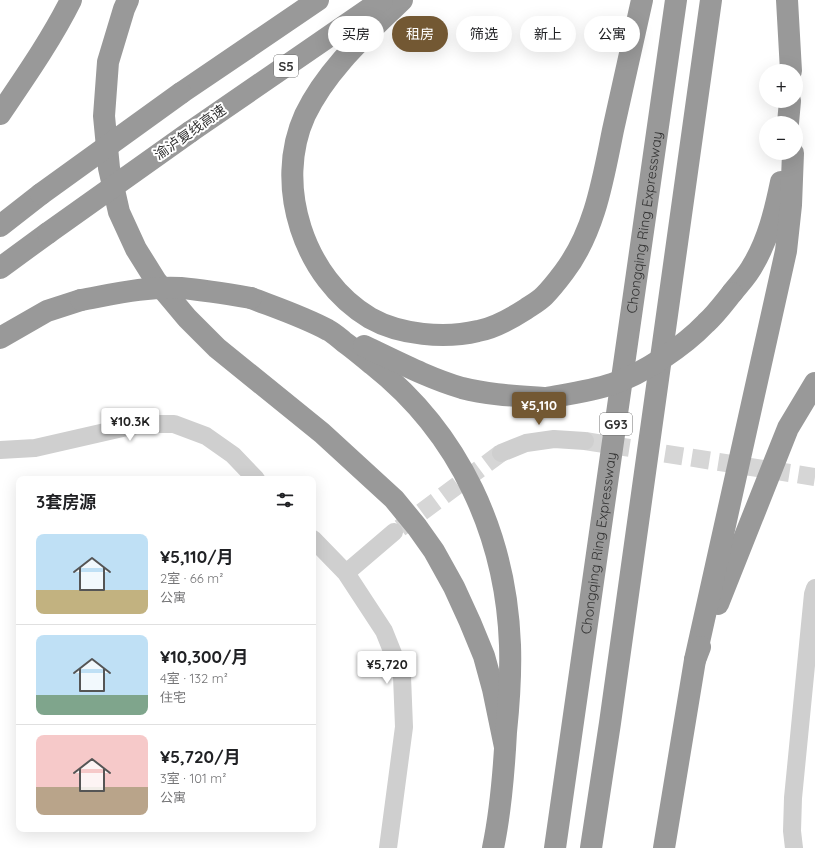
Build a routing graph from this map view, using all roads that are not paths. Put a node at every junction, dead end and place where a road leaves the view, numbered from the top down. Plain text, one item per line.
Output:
1 (128, 0) edge
2 (318, 0) edge
3 (382, 0) edge
4 (402, 0) edge
5 (642, 0) edge
6 (676, 0) edge
7 (711, 0) edge
8 (787, 0) edge
9 (69, 4) edge
10 (791, 64) edge
11 (0, 114) edge
12 (785, 160) edge
13 (793, 160) edge
14 (0, 226) edge
15 (0, 268) edge
16 (330, 330) junction
17 (0, 338) edge
18 (815, 384) edge
19 (585, 440) tunnel mouth
20 (0, 450) edge
21 (501, 454) tunnel mouth
22 (253, 476) edge
23 (394, 532) tunnel mouth
24 (316, 542) edge
25 (346, 573) junction
26 (815, 588) edge
27 (695, 660) junction
28 (505, 747) junction
29 (388, 848) edge
30 (493, 848) edge
31 (555, 848) edge
32 (591, 848) edge
33 (664, 848) edge
34 (794, 848) edge

1 - 28 highway
2 - 14 highway, S5, bridge
3 - 15 highway, 渝泸复线高速 / S5, bridge
4 - 5 highway
6 - 31 highway, Chongqing Ring Expressway / G93
7 - 32 highway, G93
8 - 10 highway
9 - 11 highway
12 - 16 highway, bridge
13 - 27 highway
16 - 17 highway, bridge
16 - 28 highway
18 - 27 highway
19 - 21 street
20 - 22 street
23 - 25 street
24 - 25 street
25 - 29 street
26 - 34 street
27 - 33 highway
28 - 30 highway

